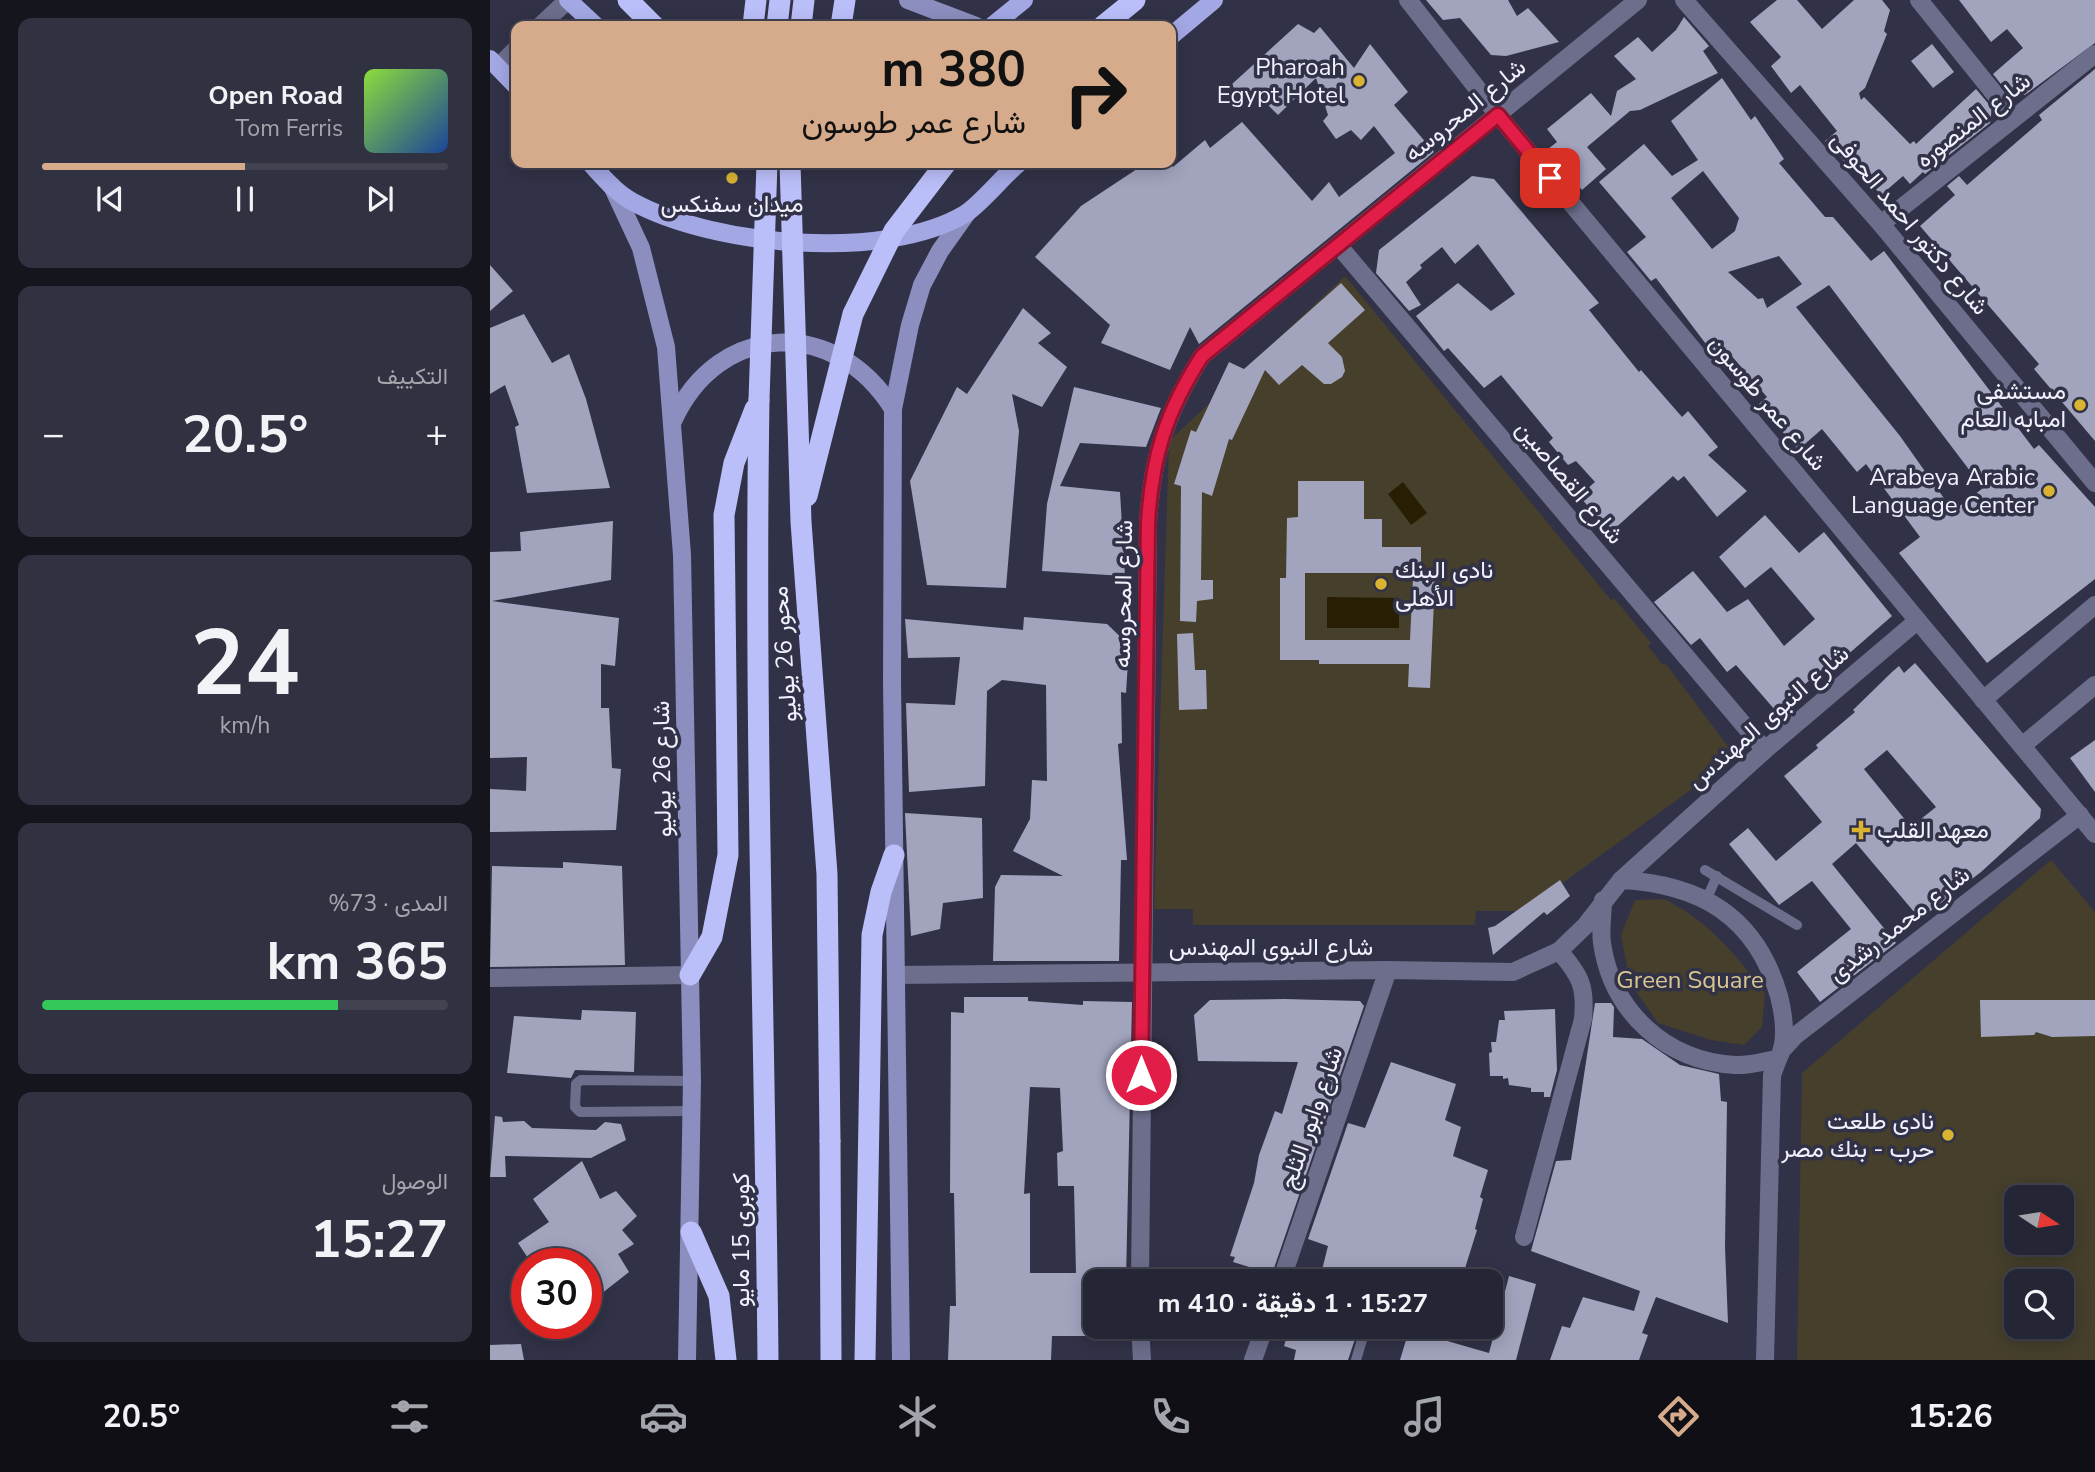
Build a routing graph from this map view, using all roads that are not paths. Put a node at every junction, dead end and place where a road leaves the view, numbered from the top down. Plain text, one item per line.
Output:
1 (568, 0) edge
2 (628, 0) edge
3 (756, 0) edge
4 (780, 0) edge
5 (804, 0) edge
6 (845, 0) edge
7 (908, 0) edge
8 (1024, 0) edge
9 (1135, 0) edge
10 (1214, 0) edge
11 (1408, 0) edge
12 (1638, 0) edge
13 (1684, 0) edge
14 (1919, 0) edge
15 (545, 21) edge
16 (591, 21) edge
17 (649, 21) edge
18 (754, 21) edge
19 (778, 21) edge
20 (802, 21) edge
21 (842, 21) edge
22 (963, 21) edge
23 (998, 21) edge
24 (1109, 21) edge
25 (1176, 32) edge
26 (511, 52) edge
27 (2095, 54) edge
28 (494, 63) edge
29 (511, 81) edge
30 (1498, 115) junction
31 (2014, 118) junction
32 (595, 168) edge
33 (792, 168) edge
34 (942, 168) edge
35 (1014, 168) edge
36 (764, 169) edge
37 (612, 186) junction
38 (967, 213) junction
39 (1881, 224) junction
40 (1338, 245) junction
41 (759, 400) junction
42 (893, 409) junction
43 (671, 424) junction
44 (2095, 483) edge
45 (801, 522) junction
46 (2095, 605) edge
47 (1917, 621) junction
48 (2095, 685) edge
49 (1983, 700) junction
50 (2022, 746) junction
51 (1765, 750) junction
52 (2080, 815) junction
53 (2095, 834) edge
54 (894, 855) junction
55 (1705, 870) dead end
56 (1717, 876) junction
57 (1621, 880) junction
58 (1604, 900) junction
59 (1706, 900) junction
60 (1797, 925) dead end
61 (1559, 951) junction
62 (1388, 970) junction
63 (1142, 972) junction
64 (690, 975) junction
65 (896, 975) junction
66 (490, 978) edge
67 (1781, 1054) junction
68 (692, 1081) junction
69 (692, 1111) junction
70 (766, 1120) joint
71 (691, 1231) junction
72 (1524, 1237) dead end
73 (1140, 1269) edge
74 (1285, 1269) edge
75 (1141, 1339) edge
76 (1260, 1339) edge
77 (1363, 1340) dead end
78 (687, 1360) edge
79 (726, 1360) edge
80 (768, 1360) edge
81 (831, 1360) edge
82 (865, 1360) edge
83 (901, 1360) edge
84 (1142, 1360) edge
85 (1253, 1360) edge
86 (1356, 1360) edge
87 (1765, 1360) edge

1 - 15 street
1 - 16 main road
2 - 17 highway
3 - 18 highway
4 - 19 highway
5 - 20 highway
6 - 21 highway
7 - 22 main road
8 - 23 main road
9 - 24 highway
10 - 25 main road
11 - 30 street, شارع عمر طوسون
12 - 30 street, شارع المحروسه
13 - 39 street, شارع دكتور احمد الحوفى
14 - 31 street
26 - 28 street
27 - 31 street, شارع المنصوره
28 - 29 main road
30 - 40 street, شارع المحروسه
30 - 47 street, شارع عمر طوسون
31 - 39 street, شارع المنصوره
32 - 37 main road
33 - 45 highway, محور 26 يوليو, bridge
34 - 45 highway, bridge
35 - 38 main road
36 - 41 highway, محور 26 يوليو, bridge
37 - 38 main road
37 - 43 main road, شارع 26 يوليو
38 - 42 main road
39 - 44 street, شارع دكتور احمد الحوفى
40 - 51 street, شارع القصاصين
40 - 63 street, شارع المحروسه
41 - 64 highway
41 - 70 highway, محور 26 يوليو
42 - 43 main road
42 - 54 main road
43 - 64 main road, شارع 26 يوليو
45 - 81 highway, محور 26 يوليو, bridge
46 - 49 street
47 - 49 street, شارع عمر طوسون
47 - 51 street, شارع النبوى المهندس
48 - 50 street
49 - 50 street, شارع عمر طوسون
50 - 52 street, شارع عمر طوسون
51 - 57 street, شارع النبوى المهندس
52 - 53 street, شارع عمر طوسون
52 - 67 street, شارع محمد رشدى
54 - 65 main road
54 - 82 highway
55 - 56 lane
56 - 59 lane
56 - 60 lane
57 - 58 street
57 - 59 street
58 - 61 street, شارع النبوى المهندس
58 - 67 street
59 - 67 street
61 - 62 street, شارع النبوى المهندس
61 - 72 street
62 - 63 street, شارع النبوى المهندس
62 - 74 street, شارع وابور الثلج
63 - 65 street, شارع النبوى المهندس
63 - 73 street, شارع المحروسه
64 - 66 street
64 - 68 main road, شارع 26 يوليو
65 - 83 main road
67 - 87 street
68 - 69 main road, شارع 26 يوليو
68 - 69 lane
69 - 71 main road, شارع 26 يوليو
70 - 80 highway, كوبرى 15 مايو
71 - 78 main road, شارع 26 يوليو
71 - 79 highway
75 - 84 street
76 - 85 street
77 - 86 lane

